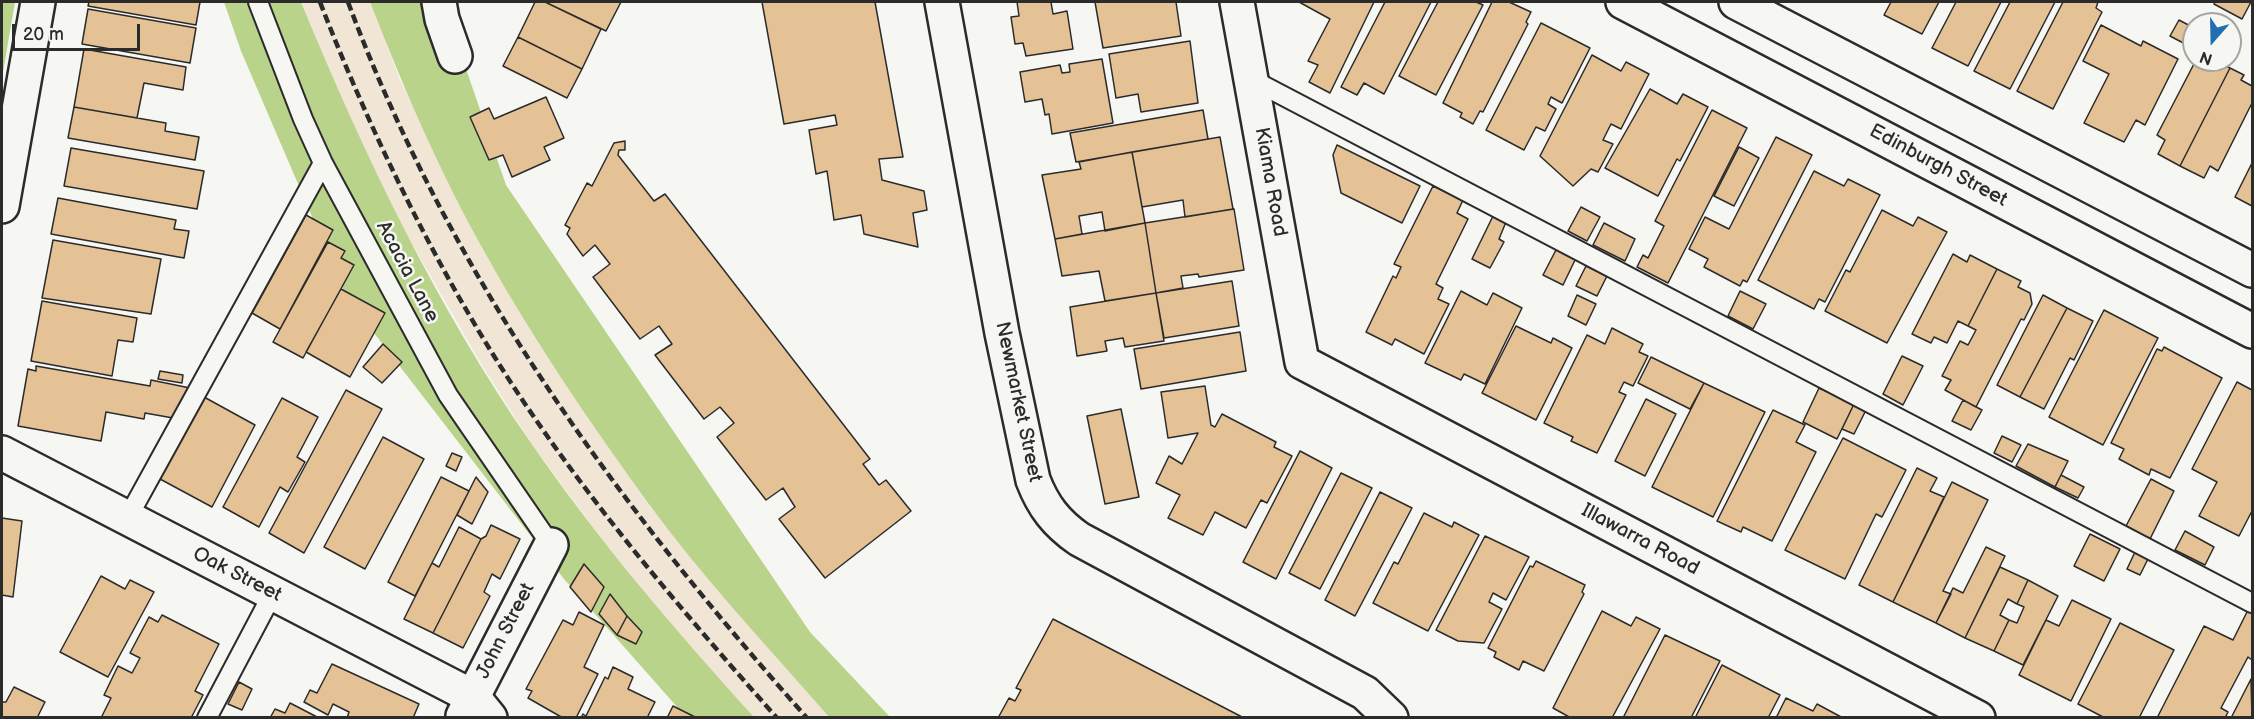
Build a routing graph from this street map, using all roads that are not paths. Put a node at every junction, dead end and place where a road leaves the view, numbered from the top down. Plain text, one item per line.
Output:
1 (38, 2) edge
2 (258, 2) edge
3 (439, 2) edge
4 (942, 2) edge
5 (1238, 2) edge
6 (1623, 2) edge
7 (1736, 2) edge
8 (455, 56) dead end
9 (1251, 79) junction
10 (323, 163) junction
11 (2, 206) edge
12 (2253, 270) edge
13 (2253, 331) edge
14 (1302, 362) joint
15 (2, 453) edge
16 (127, 519) junction
17 (551, 545) joint
18 (273, 593) junction
19 (2253, 603) edge
20 (475, 711) edge
21 (207, 717) edge
22 (1391, 717) edge
23 (1978, 717) edge

1 - 11 street
2 - 10 lane, Acacia Lane
3 - 8 street
4 - 22 street, Newmarket Street
5 - 9 street, Kiama Road
6 - 13 street, Edinburgh Street
7 - 12 street
9 - 14 street, Kiama Road
9 - 19 lane
10 - 16 lane
10 - 17 lane, Acacia Lane
14 - 23 street, Illawarra Road
15 - 16 street, Oak Street
16 - 18 street, Oak Street
17 - 20 street, John Street
18 - 20 street, Oak Street
18 - 21 lane

